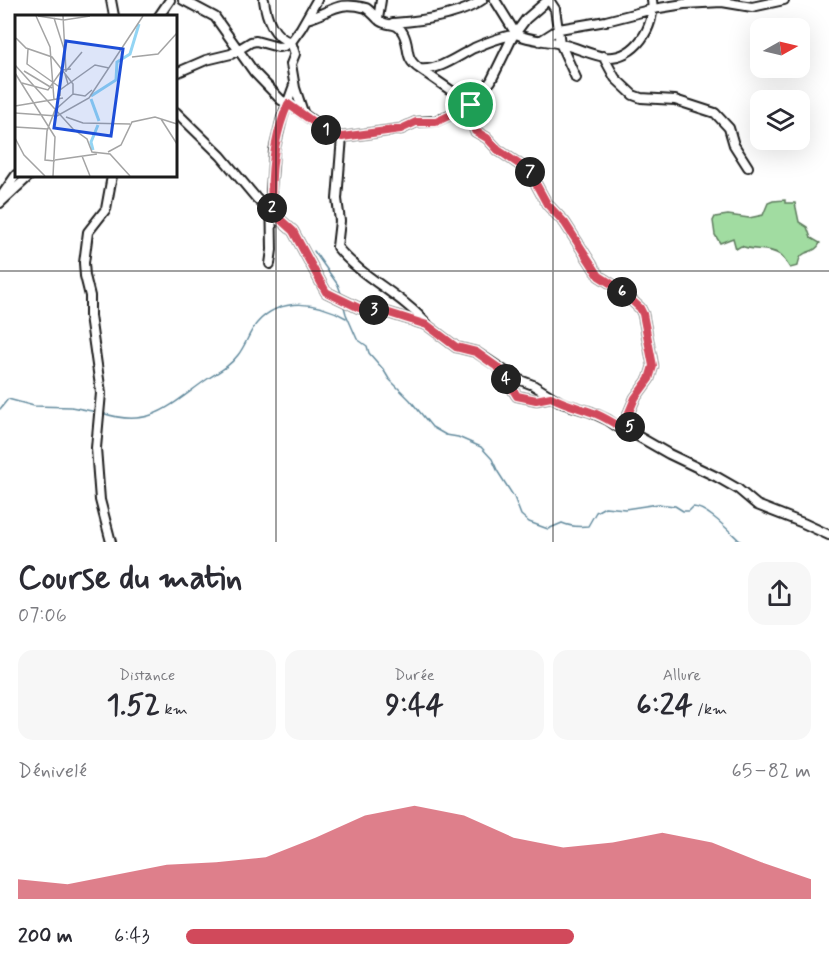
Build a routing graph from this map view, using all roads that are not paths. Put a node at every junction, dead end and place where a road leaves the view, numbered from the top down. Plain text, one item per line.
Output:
1 (111, 0) edge
2 (170, 0) edge
3 (183, 0) edge
4 (264, 0) edge
5 (317, 0) edge
6 (381, 0) edge
7 (482, 0) edge
8 (495, 0) edge
9 (549, 0) edge
10 (652, 0) edge
11 (784, 0) edge
12 (724, 1) edge
13 (365, 4) edge
14 (653, 9) junction
15 (114, 15) edge
16 (160, 15) edge
17 (307, 19) junction
18 (378, 19) junction
19 (393, 23) junction
20 (558, 29) junction
21 (516, 34) junction
22 (540, 41) junction
23 (289, 42) junction
24 (560, 44) junction
25 (238, 51) junction
26 (603, 56) junction
27 (420, 69) junction
28 (177, 73) edge
29 (576, 78) dead end
30 (294, 85) junction
31 (288, 104) junction
32 (471, 105) junction
33 (177, 113) edge
34 (303, 113) junction
35 (342, 137) junction
36 (748, 167) dead end
37 (15, 176) edge
38 (28, 177) edge
39 (112, 177) edge
40 (0, 198) edge
41 (0, 203) edge
42 (272, 212) junction
43 (270, 264) dead end
44 (427, 325) junction
45 (500, 369) junction
46 (551, 397) junction
47 (634, 434) junction
48 (829, 536) edge
49 (111, 542) edge

1 - 15 street
2 - 16 street
3 - 25 street
4 - 23 street
5 - 17 street
6 - 18 street
7 - 19 street
8 - 21 street
9 - 20 street
9 - 21 street
10 - 14 street
11 - 12 street
12 - 14 street
13 - 17 street
13 - 18 street
14 - 20 street
14 - 26 street
17 - 23 street
18 - 19 street
19 - 27 street
20 - 22 street
20 - 24 street
21 - 22 street
21 - 27 street
21 - 32 street
22 - 24 street
23 - 25 street
23 - 30 street
24 - 26 street
24 - 29 street
25 - 28 street
25 - 31 street
26 - 36 street
27 - 32 street
30 - 31 street
30 - 34 street
31 - 34 street
31 - 42 street
32 - 35 street
32 - 47 street
33 - 42 street
34 - 35 street
35 - 44 street
37 - 40 street
38 - 41 street
39 - 49 street
42 - 43 street
42 - 44 street
44 - 45 street
45 - 46 street
45 - 46 street
46 - 47 street
47 - 48 street

